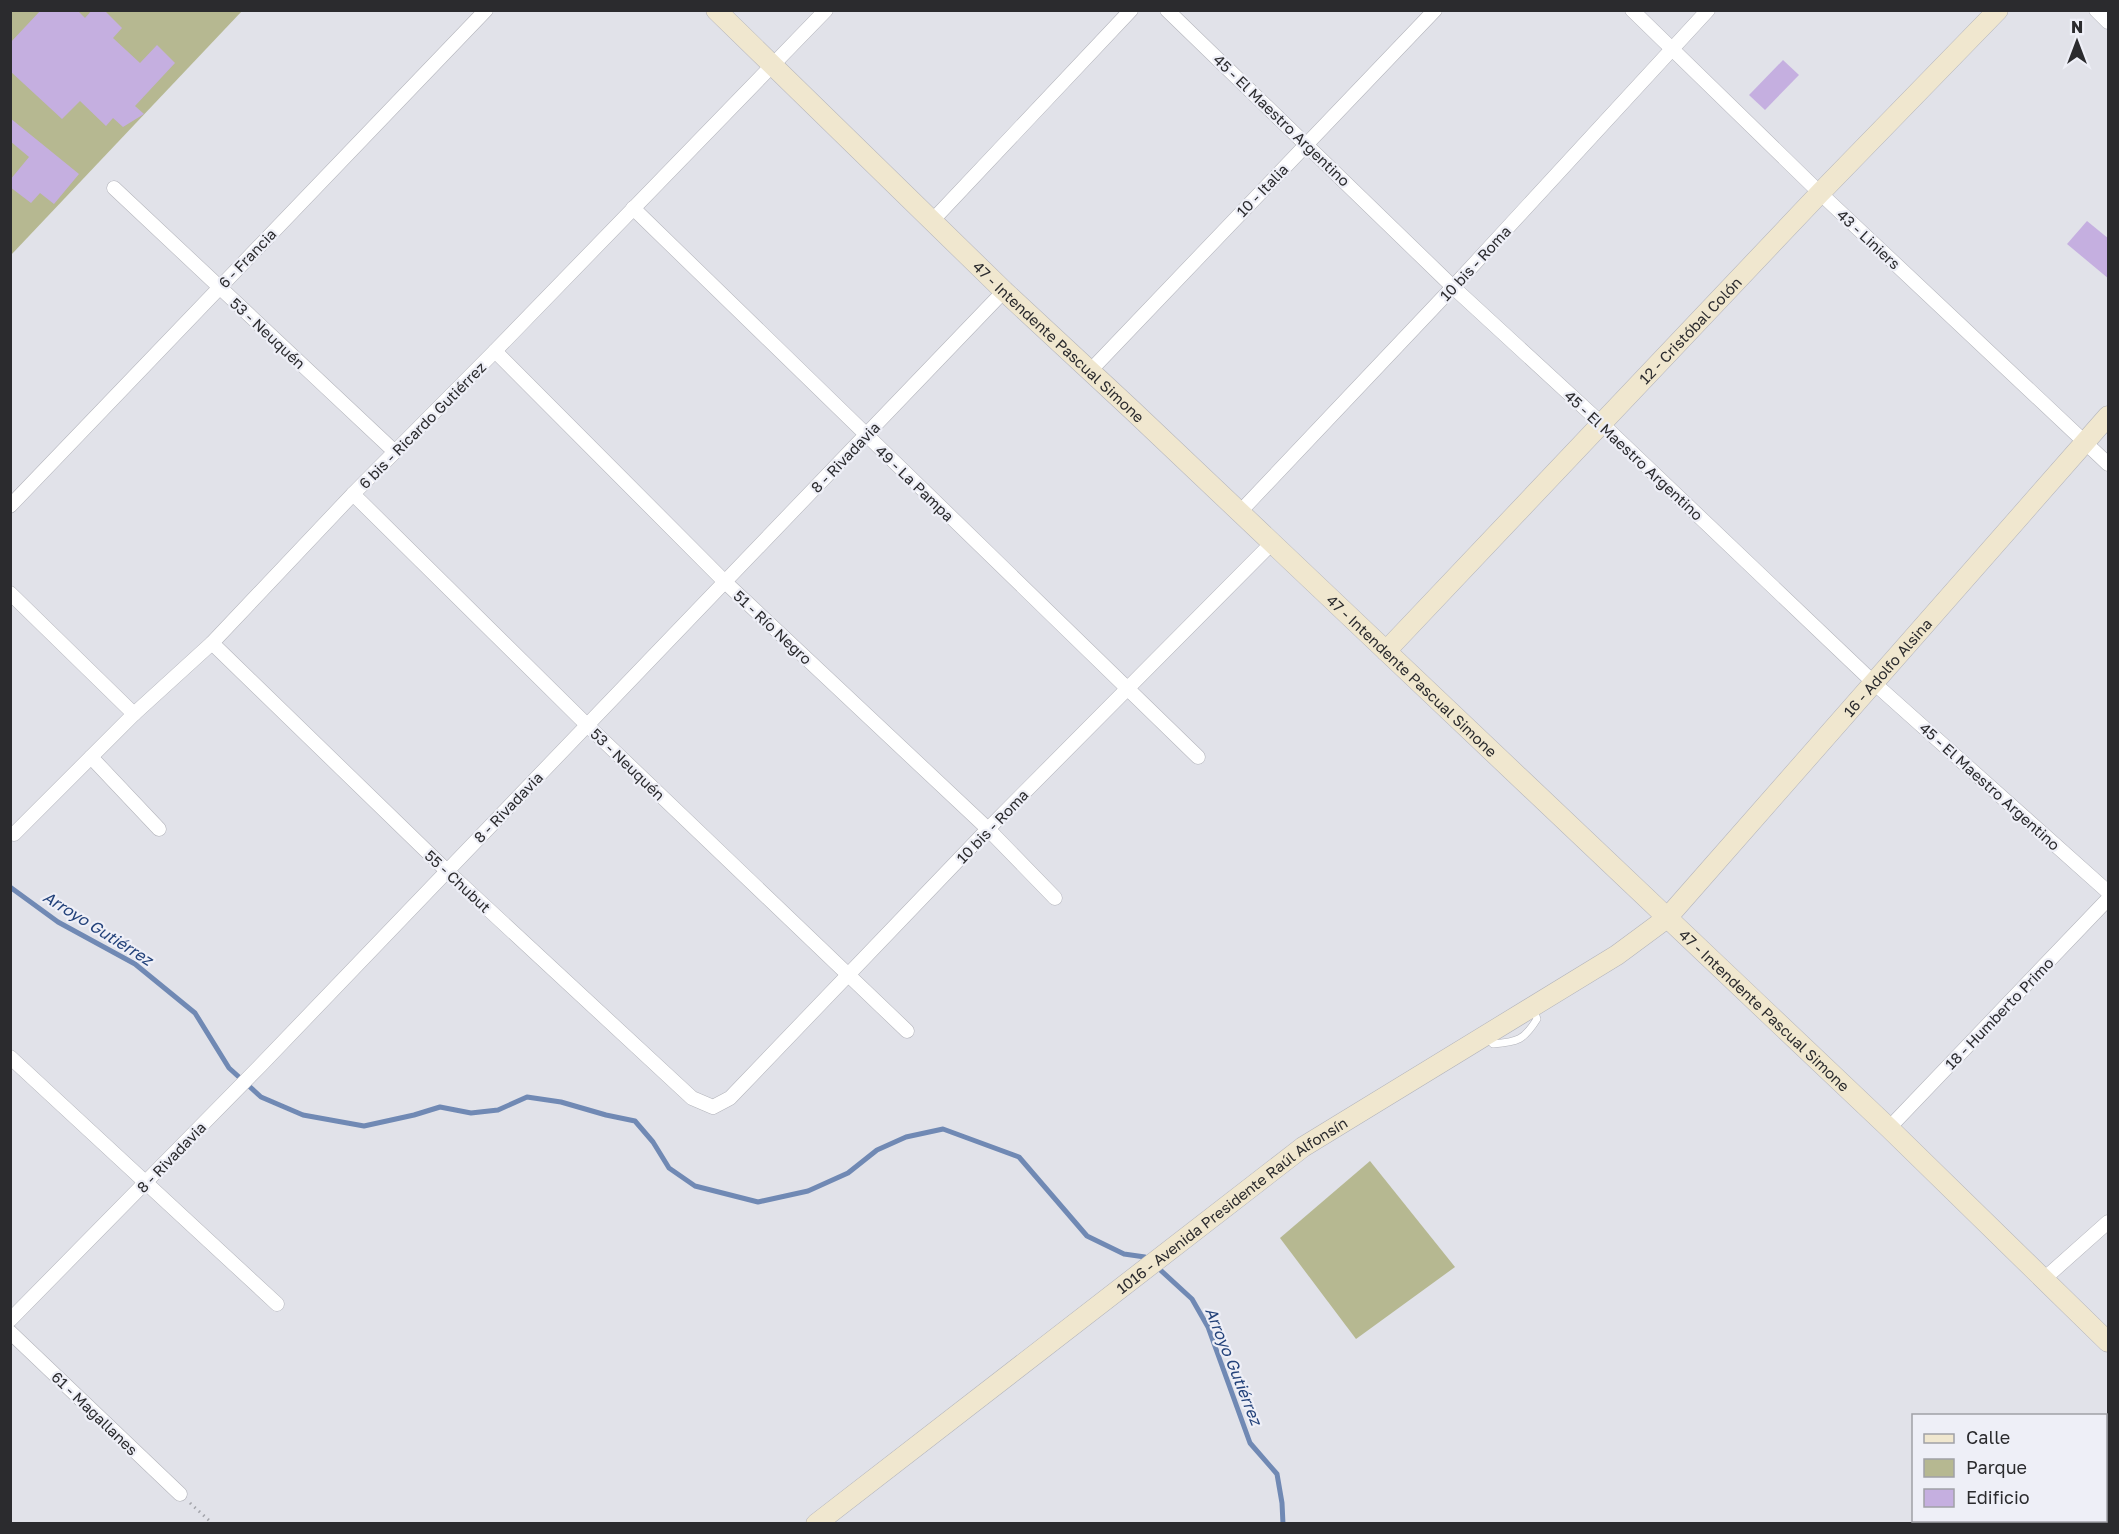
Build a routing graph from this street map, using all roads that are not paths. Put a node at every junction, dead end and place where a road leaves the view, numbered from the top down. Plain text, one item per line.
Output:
1 (486, 10) edge
2 (716, 10) edge
3 (826, 10) edge
4 (1131, 10) edge
5 (1167, 10) edge
6 (1435, 10) edge
7 (1632, 10) edge
8 (1708, 10) edge
9 (1998, 10) edge
10 (2096, 10) edge
11 (2109, 22) edge
12 (1671, 49) junction
13 (772, 67) junction
14 (1307, 144) junction
15 (114, 188) dead end
16 (1820, 193) junction
17 (633, 208) junction
18 (932, 221) junction
19 (219, 287) junction
20 (1454, 287) junction
21 (1004, 291) junction
22 (495, 351) junction
23 (1090, 371) junction
24 (2109, 416) edge
25 (1602, 424) junction
26 (866, 436) junction
27 (2085, 443) junction
28 (395, 452) junction
29 (2109, 464) edge
30 (353, 494) junction
31 (10, 506) edge
32 (1239, 513) junction
33 (1272, 543) junction
34 (724, 582) junction
35 (10, 593) edge
36 (212, 643) junction
37 (1386, 651) junction
38 (1874, 683) junction
39 (1129, 689) junction
40 (134, 714) junction
41 (587, 725) junction
42 (91, 757) junction
43 (1198, 757) dead end
44 (159, 829) dead end
45 (988, 829) junction
46 (14, 834) dead end
47 (447, 871) junction
48 (2109, 892) edge
49 (1055, 898) dead end
50 (2109, 899) edge
51 (1667, 918) junction
52 (849, 976) junction
53 (907, 1031) dead end
54 (10, 1057) edge
55 (713, 1107) joint
56 (1889, 1128) junction
57 (146, 1182) junction
58 (2109, 1222) edge
59 (2044, 1280) junction
60 (277, 1304) dead end
61 (10, 1320) edge
62 (10, 1332) edge
63 (2109, 1342) edge
64 (180, 1494) road end
65 (816, 1524) edge

1 - 19 street, 6 - Francia
2 - 13 street, 47 - Intendente Pascual Simone
3 - 13 street, 6 bis - Ricardo Gutiérrez
4 - 18 street
5 - 14 street, 45 - El Maestro Argentino
6 - 14 street, 10 - Italia
7 - 12 street, 43 - Liniers
8 - 12 street, 10 bis - Roma
9 - 16 street, 12 - Cristóbal Colón
10 - 11 street
12 - 16 street, 43 - Liniers
12 - 20 street, 10 bis - Roma
13 - 17 street, 6 bis - Ricardo Gutiérrez
13 - 18 street, 47 - Intendente Pascual Simone
14 - 20 street, 45 - El Maestro Argentino
14 - 23 street, 10 - Italia
15 - 19 street, 53 - Neuquén
16 - 25 street, 12 - Cristóbal Colón
16 - 27 street, 43 - Liniers
17 - 22 street, 6 bis - Ricardo Gutiérrez
17 - 26 street, 49 - La Pampa
18 - 21 street, 47 - Intendente Pascual Simone
19 - 28 street, 53 - Neuquén
19 - 31 street, 6 - Francia
20 - 25 street, 45 - El Maestro Argentino
20 - 32 street, 10 bis - Roma
21 - 23 street, 47 - Intendente Pascual Simone
21 - 26 street, 8 - Rivadavia
22 - 28 street, 6 bis - Ricardo Gutiérrez
22 - 34 street, 51 - Río Negro
23 - 32 street, 47 - Intendente Pascual Simone
24 - 27 street, 16 - Adolfo Alsina
25 - 37 street, 12 - Cristóbal Colón
25 - 38 street, 45 - El Maestro Argentino
26 - 34 street, 8 - Rivadavia
26 - 39 street, 49 - La Pampa
27 - 29 street, 43 - Liniers
27 - 38 street, 16 - Adolfo Alsina
28 - 30 street, 6 bis - Ricardo Gutiérrez
30 - 36 street, 6 bis - Ricardo Gutiérrez
30 - 41 street, 53 - Neuquén
32 - 33 street, 47 - Intendente Pascual Simone
33 - 37 street, 47 - Intendente Pascual Simone
33 - 39 street, 10 bis - Roma
34 - 41 street, 8 - Rivadavia
34 - 45 street, 51 - Río Negro
35 - 40 street
36 - 40 street, 6 bis - Ricardo Gutiérrez
36 - 47 street, 55 - Chubut
37 - 51 street, 47 - Intendente Pascual Simone
38 - 48 street, 45 - El Maestro Argentino
38 - 51 street, 16 - Adolfo Alsina
39 - 43 street, 49 - La Pampa
39 - 45 street, 10 bis - Roma
40 - 42 street, 6 bis - Ricardo Gutiérrez
41 - 47 street, 8 - Rivadavia
41 - 52 street, 53 - Neuquén
42 - 44 street
42 - 46 street, 6 bis - Ricardo Gutiérrez
45 - 49 street, 51 - Río Negro
45 - 52 street, 10 bis - Roma
47 - 55 street, 55 - Chubut
47 - 57 street, 8 - Rivadavia
50 - 56 street, 18 - Humberto Primo
51 - 56 street, 47 - Intendente Pascual Simone
51 - 65 street, 1016 - Avenida Presidente Raúl Alfonsín
52 - 53 street, 53 - Neuquén
52 - 55 street, 10 bis - Roma
54 - 57 street
56 - 59 street, 47 - Intendente Pascual Simone
57 - 60 street
57 - 61 street, 8 - Rivadavia
58 - 59 street
59 - 63 street, 47 - Intendente Pascual Simone
62 - 64 street, 61 - Magallanes

